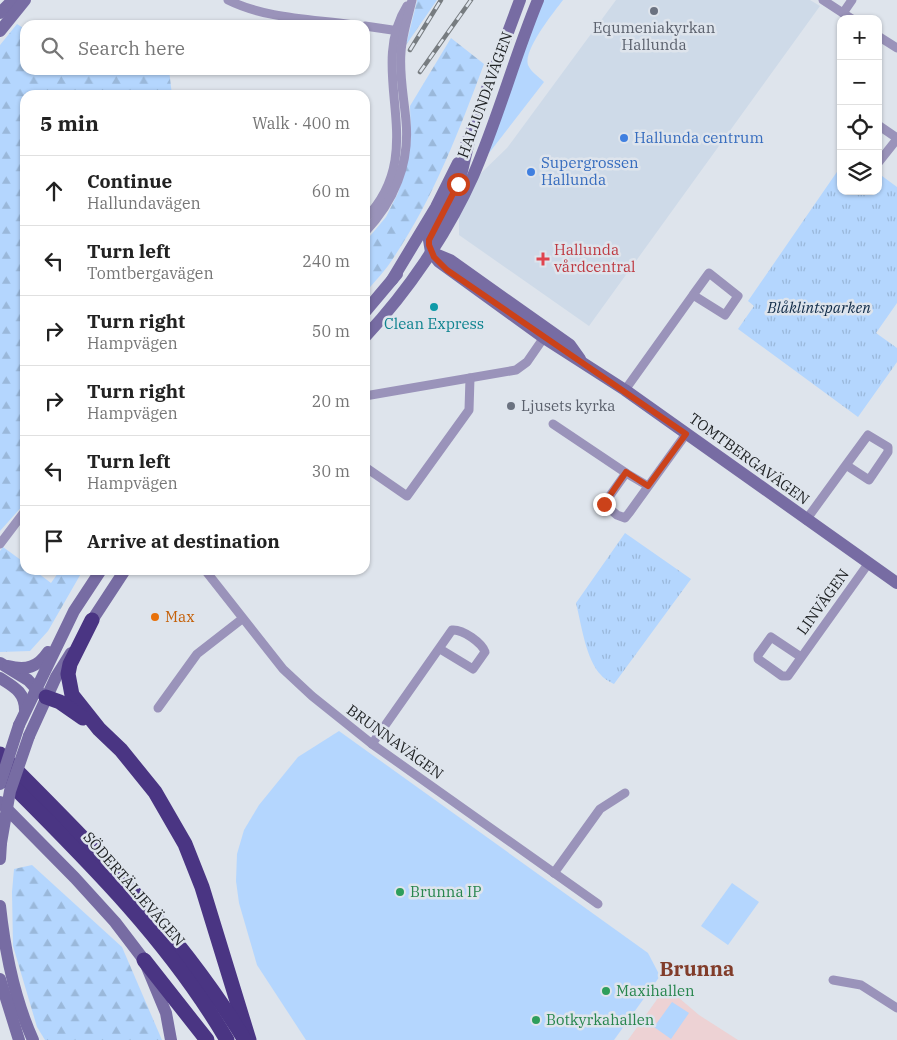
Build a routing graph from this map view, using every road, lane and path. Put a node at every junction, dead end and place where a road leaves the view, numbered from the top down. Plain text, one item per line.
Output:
1 (13, 0) edge
2 (26, 0) edge
3 (228, 0) edge
4 (412, 0) edge
5 (520, 0) edge
6 (538, 0) edge
7 (823, 0) edge
8 (852, 0) edge
9 (0, 13) edge
10 (843, 13) junction
11 (846, 15) edge
12 (320, 20) edge
13 (370, 27) edge
14 (0, 31) edge
15 (400, 31) junction
16 (882, 39) edge
17 (897, 48) edge
18 (882, 128) edge
19 (470, 137) junction
20 (897, 139) edge
21 (882, 158) edge
22 (370, 212) edge
23 (455, 213) junction
24 (370, 226) edge
25 (431, 252) junction
26 (448, 265) junction
27 (392, 280) junction
28 (693, 295) junction
29 (370, 306) edge
30 (386, 314) junction
31 (370, 332) edge
32 (546, 334) junction
33 (470, 378) junction
34 (624, 390) junction
35 (370, 395) edge
36 (554, 424) dead end
37 (686, 434) junction
38 (846, 465) junction
39 (370, 470) edge
40 (626, 472) junction
41 (648, 486) junction
42 (20, 518) edge
43 (806, 520) junction
44 (0, 544) edge
45 (868, 564) junction
46 (99, 575) edge
47 (122, 575) edge
48 (209, 575) edge
49 (897, 583) edge
50 (73, 614) junction
51 (242, 619) junction
52 (92, 620) junction
53 (440, 649) junction
54 (801, 656) junction
55 (2, 670) edge
56 (41, 693) junction
57 (158, 708) dead end
58 (25, 710) junction
59 (99, 729) junction
60 (372, 744) junction
61 (0, 754) edge
62 (0, 773) edge
63 (0, 784) edge
64 (625, 793) dead end
65 (0, 802) edge
66 (1, 843) edge
67 (0, 859) edge
68 (554, 874) junction
69 (598, 904) dead end
70 (0, 906) edge
71 (144, 960) junction
72 (0, 979) edge
73 (832, 980) dead end
74 (897, 1008) edge
75 (30, 1039) edge
76 (19, 1040) edge
77 (171, 1040) edge
78 (207, 1040) edge
79 (227, 1040) edge
80 (245, 1040) edge
81 (249, 1040) edge

1 - 9 main road
2 - 14 main road
3 - 12 street
4 - 15 street
5 - 19 main road, HALLUNDAVÄGEN
6 - 23 main road, HALLUNDAVÄGEN
7 - 10 street
8 - 10 street
10 - 11 street
13 - 15 street
15 - 22 street
15 - 24 street
16 - 17 street
18 - 20 street
19 - 25 main road, HALLUNDAVÄGEN
19 - 27 main road, HALLUNDAVÄGEN
20 - 21 street
23 - 25 main road, HALLUNDAVÄGEN
23 - 26 main road
25 - 26 main road, TOMTBERGAVÄGEN
25 - 27 main road, HALLUNDAVÄGEN
25 - 30 main road, HALLUNDAVÄGEN
26 - 30 main road
26 - 32 main road, TOMTBERGAVÄGEN
27 - 29 main road, HALLUNDAVÄGEN
28 - 28 street
28 - 34 street
30 - 31 main road, HALLUNDAVÄGEN
32 - 33 street
32 - 34 main road, TOMTBERGAVÄGEN
33 - 35 street
33 - 39 street
34 - 37 main road, TOMTBERGAVÄGEN
36 - 40 street
37 - 41 street
37 - 43 main road, TOMTBERGAVÄGEN
38 - 38 street
38 - 43 street
40 - 41 street
40 - 41 street
42 - 44 street
43 - 45 main road, TOMTBERGAVÄGEN
45 - 49 main road, TOMTBERGAVÄGEN
45 - 54 street, LINVÄGEN
46 - 50 main road
47 - 52 main road
48 - 51 street, BRUNNAVÄGEN
50 - 55 main road
50 - 56 main road
51 - 57 street
51 - 60 street, BRUNNAVÄGEN
52 - 56 main road
52 - 59 highway
53 - 53 street
53 - 60 street
54 - 54 street, LINVÄGEN
55 - 56 main road
55 - 58 main road
56 - 58 main road
56 - 59 highway
56 - 66 main road, bridge
58 - 63 main road, bridge
59 - 81 highway
60 - 68 street, BRUNNAVÄGEN
61 - 80 highway
62 - 79 highway, SÖDERTÄLJEVÄGEN
64 - 68 street
65 - 71 main road
66 - 67 main road
68 - 69 street, BRUNNAVÄGEN
70 - 75 main road
71 - 77 main road
71 - 78 highway
72 - 76 main road
73 - 74 street

